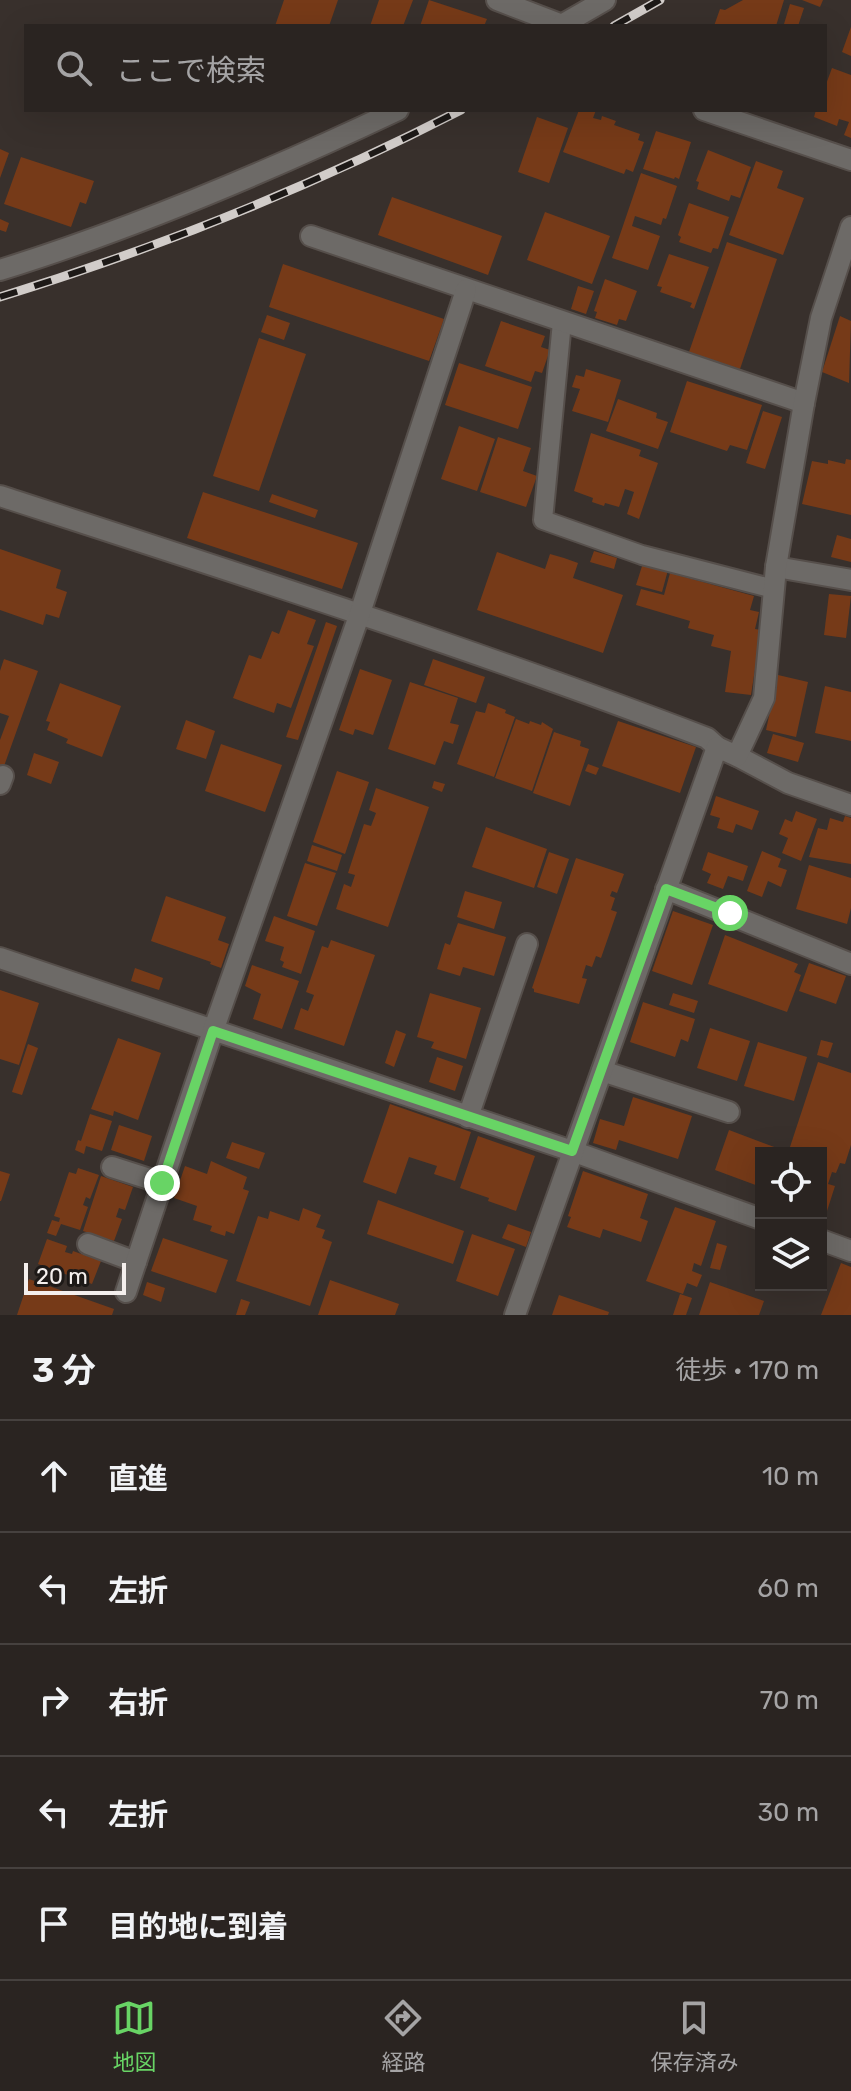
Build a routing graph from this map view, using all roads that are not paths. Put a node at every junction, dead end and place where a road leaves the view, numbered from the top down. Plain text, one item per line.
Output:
1 (497, 0) edge
2 (605, 0) edge
3 (557, 24) edge
4 (565, 24) edge
5 (394, 112) edge
6 (710, 112) edge
7 (851, 160) edge
8 (851, 227) edge
9 (311, 236) dead end
10 (0, 270) edge
11 (466, 290) junction
12 (562, 322) junction
13 (804, 403) junction
14 (0, 496) edge
15 (776, 567) junction
16 (851, 580) edge
17 (774, 589) junction
18 (360, 613) junction
19 (717, 747) junction
20 (737, 756) junction
21 (851, 805) edge
22 (666, 889) junction
23 (527, 944) dead end
24 (0, 958) edge
25 (851, 964) edge
26 (213, 1031) junction
27 (602, 1071) junction
28 (729, 1112) dead end
29 (468, 1117) junction
30 (572, 1151) junction
31 (112, 1167) dead end
32 (162, 1183) junction
33 (755, 1217) edge
34 (827, 1242) edge
35 (88, 1244) dead end
36 (851, 1251) edge
37 (136, 1262) junction
38 (126, 1292) dead end
39 (515, 1315) edge

1 - 3 street
2 - 4 street
5 - 10 street
6 - 7 street
8 - 13 street
9 - 11 street
11 - 12 street
11 - 18 street
12 - 13 street
12 - 17 lane
13 - 15 street
14 - 18 street
15 - 16 street
15 - 17 street
17 - 20 street
18 - 19 street
18 - 26 street
19 - 20 street
19 - 22 street
20 - 21 street
22 - 25 street
22 - 27 street
23 - 29 street
24 - 26 street
26 - 29 street
26 - 32 street
27 - 28 street
27 - 30 street
29 - 30 street
30 - 33 street
30 - 39 street
31 - 32 street
32 - 37 street
34 - 36 street
35 - 37 street
37 - 38 street

